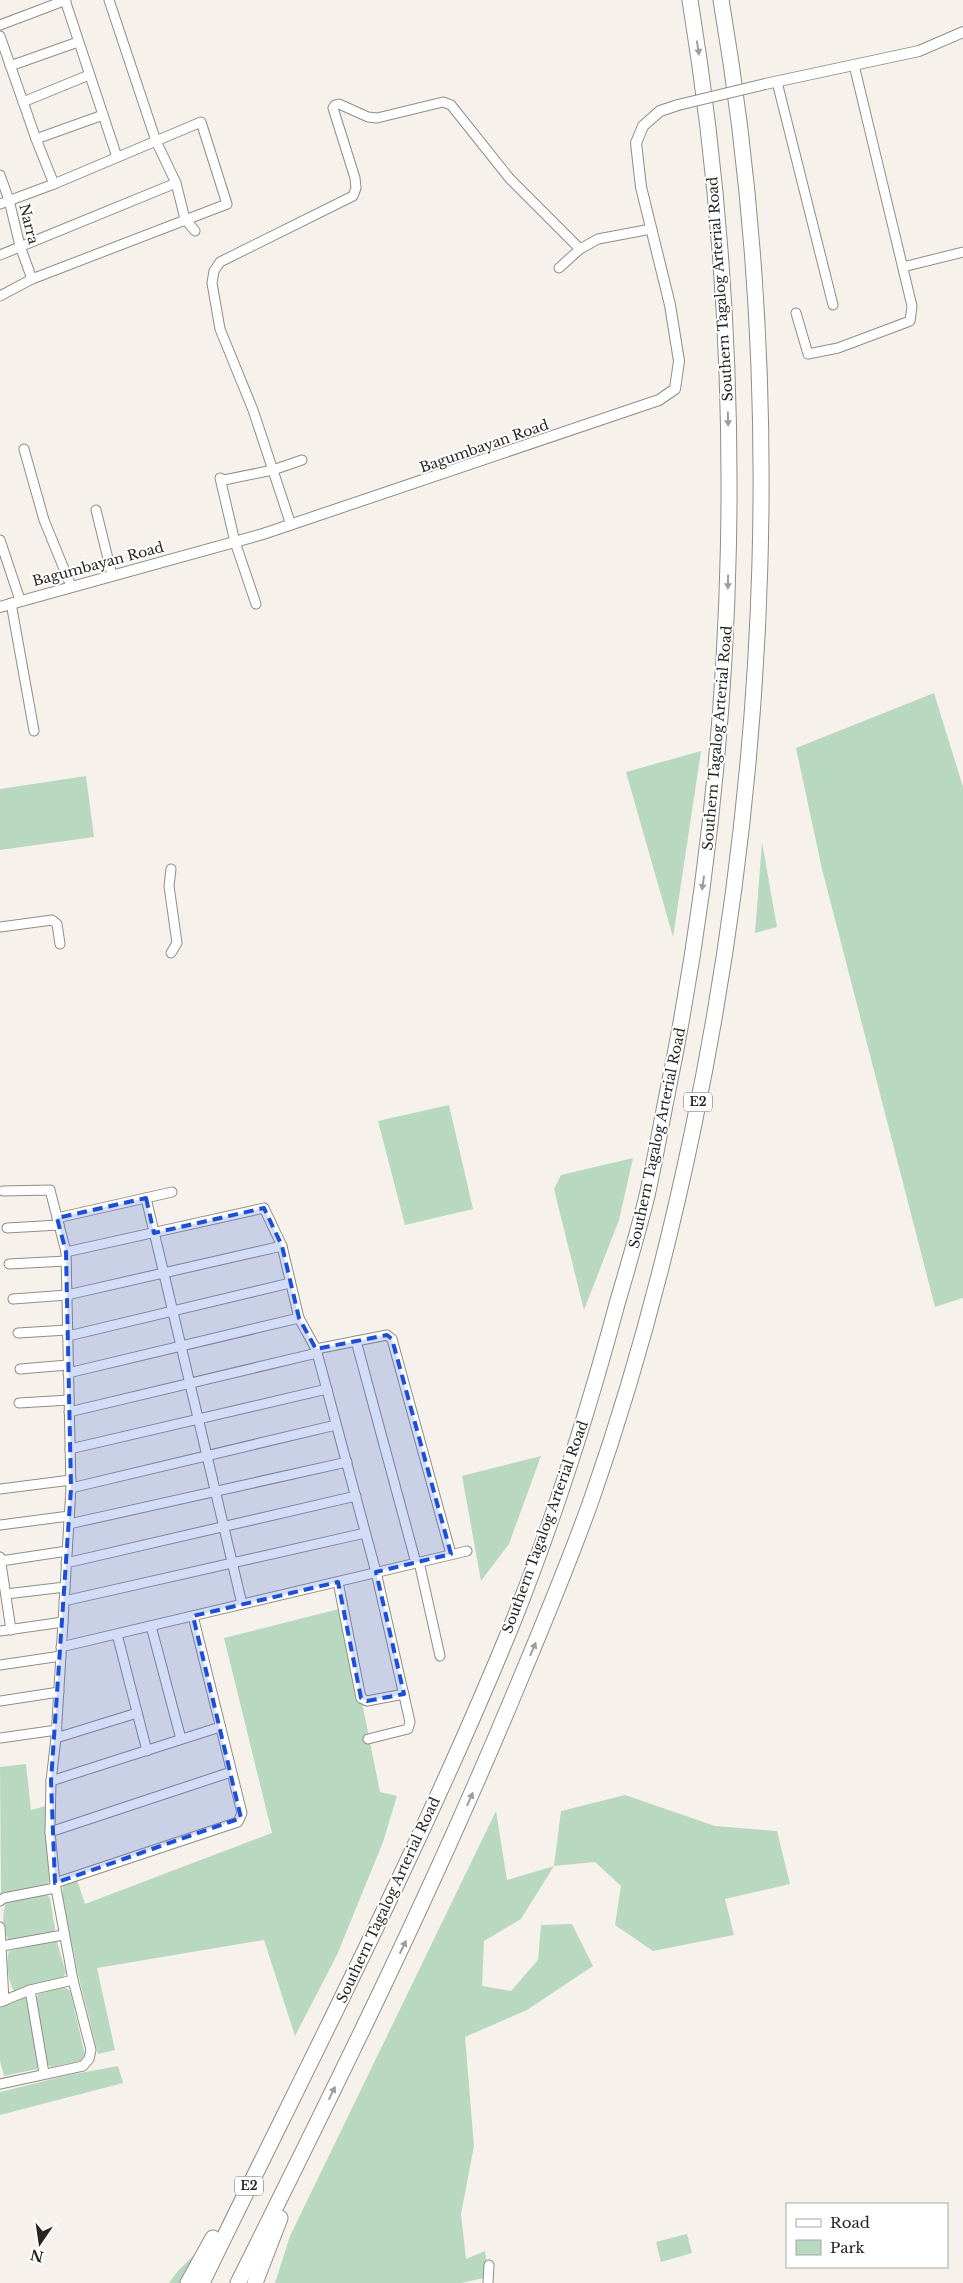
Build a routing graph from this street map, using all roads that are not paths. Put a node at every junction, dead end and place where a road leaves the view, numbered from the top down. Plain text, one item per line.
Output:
1 (65, 0) edge
2 (109, 0) edge
3 (690, 0) edge
4 (721, 0) edge
5 (0, 25) edge
6 (963, 32) edge
7 (0, 36) edge
8 (78, 42) junction
9 (854, 65) junction
10 (10, 66) junction
11 (90, 75) junction
12 (777, 82) junction
13 (23, 102) junction
14 (103, 115) junction
15 (36, 139) junction
16 (156, 140) junction
17 (117, 158) junction
18 (1, 180) edge
19 (176, 183) junction
20 (54, 184) junction
21 (9, 200) junction
22 (0, 204) edge
23 (185, 219) junction
24 (651, 229) junction
25 (195, 231) dead end
26 (20, 246) junction
27 (580, 249) junction
28 (963, 252) edge
29 (0, 255) edge
30 (903, 267) junction
31 (559, 268) dead end
32 (32, 279) junction
33 (0, 296) edge
34 (833, 305) dead end
35 (796, 313) dead end
36 (24, 449) dead end
37 (302, 460) dead end
38 (273, 470) junction
39 (96, 510) dead end
40 (291, 525) junction
41 (0, 540) edge
42 (235, 542) junction
43 (4, 571) edge
44 (112, 575) junction
45 (71, 586) junction
46 (15, 601) junction
47 (256, 604) dead end
48 (0, 607) edge
49 (34, 731) dead end
50 (171, 868) dead end
51 (0, 928) edge
52 (60, 944) dead end
53 (171, 953) dead end
54 (3, 1191) dead end
55 (172, 1192) dead end
56 (146, 1198) junction
57 (58, 1222) junction
58 (7, 1228) dead end
59 (154, 1233) junction
60 (282, 1246) junction
61 (66, 1256) junction
62 (9, 1264) dead end
63 (164, 1273) junction
64 (290, 1283) junction
65 (67, 1296) junction
66 (13, 1299) dead end
67 (173, 1310) junction
68 (299, 1318) junction
69 (18, 1333) dead end
70 (67, 1333) junction
71 (356, 1341) junction
72 (181, 1346) junction
73 (317, 1351) junction
74 (20, 1369) dead end
75 (68, 1369) junction
76 (190, 1383) junction
77 (327, 1389) junction
78 (69, 1400) junction
79 (19, 1403) dead end
80 (69, 1412) junction
81 (198, 1419) junction
82 (336, 1425) junction
83 (70, 1449) junction
84 (207, 1456) junction
85 (346, 1462) junction
86 (71, 1484) junction
87 (0, 1489) edge
88 (216, 1491) junction
89 (356, 1496) junction
90 (69, 1520) junction
91 (0, 1525) edge
92 (224, 1527) junction
93 (366, 1533) junction
94 (67, 1550) junction
95 (467, 1551) dead end
96 (451, 1554) junction
97 (0, 1559) edge
98 (66, 1562) junction
99 (418, 1562) junction
100 (232, 1563) junction
101 (376, 1572) junction
102 (338, 1582) junction
103 (65, 1586) junction
104 (6, 1594) junction
105 (64, 1601) junction
106 (242, 1604) junction
107 (193, 1616) junction
108 (63, 1622) junction
109 (152, 1626) junction
110 (11, 1630) junction
111 (0, 1631) edge
112 (117, 1634) junction
113 (61, 1652) junction
114 (440, 1656) dead end
115 (0, 1665) edge
116 (59, 1692) junction
117 (404, 1694) junction
118 (0, 1701) edge
119 (137, 1713) junction
120 (220, 1727) junction
121 (56, 1734) junction
122 (0, 1738) edge
123 (368, 1739) dead end
124 (181, 1740) junction
125 (146, 1751) junction
126 (231, 1772) junction
127 (51, 1781) junction
128 (50, 1832) junction
129 (55, 1886) junction
130 (0, 1901) edge
131 (0, 1927) edge
132 (63, 1935) junction
133 (2, 1946) junction
134 (73, 1980) junction
135 (30, 1990) junction
136 (2, 2001) edge
137 (44, 2073) junction
138 (0, 2084) edge
139 (296, 2088) junction
140 (310, 2137) junction
141 (489, 2265) dead end
142 (188, 2283) edge
143 (202, 2283) edge
144 (238, 2283) edge
145 (255, 2283) edge
146 (488, 2283) edge

1 - 5 street
1 - 8 street
2 - 16 street
3 -> 139 highway, Southern Tagalog Arterial Road / E2
140 -> 4 highway, E2
6 - 9 street, Bagumbayan Road
7 - 10 street
8 - 10 street
8 - 11 street
9 - 12 street, Bagumbayan Road
9 - 30 street
10 - 13 street
11 - 13 street
11 - 14 street
12 - 24 street, Bagumbayan Road, bridge
12 - 34 street
13 - 15 street
14 - 15 street
14 - 17 street
15 - 20 street
16 - 17 street
16 - 19 street
16 - 23 street
17 - 20 street
18 - 21 street, Narra
19 - 23 street
19 - 26 street
20 - 21 street
21 - 22 street
21 - 26 street, Narra
23 - 25 street
23 - 32 street
24 - 27 street
24 - 40 street, Bagumbayan Road
26 - 29 street
26 - 32 street, Narra
27 - 31 street
27 - 38 street
28 - 30 street
30 - 35 street
32 - 33 street
36 - 45 street
37 - 38 street
38 - 40 street
38 - 42 street
39 - 44 street
40 - 42 street, Bagumbayan Road
41 - 43 street
42 - 44 street, Bagumbayan Road
42 - 47 street
43 - 46 street
44 - 45 street, Bagumbayan Road
45 - 46 street, Bagumbayan Road
46 - 48 street, Bagumbayan Road
46 - 49 street
50 - 53 street
51 - 52 street
54 - 57 street
55 - 56 street
56 - 57 street
56 - 59 street
57 - 58 street
57 - 61 street
59 - 60 street
59 - 61 street
59 - 63 street
60 - 63 street
60 - 64 street
61 - 62 street
61 - 65 street
63 - 65 street
63 - 67 street
64 - 67 street
64 - 68 street
65 - 66 street
65 - 70 street
67 - 70 street
67 - 72 street
68 - 72 street
68 - 73 street
69 - 70 street
70 - 75 street
71 - 73 street
71 - 96 street
71 - 99 street
72 - 75 street
72 - 76 street
73 - 76 street
73 - 77 street
74 - 75 street
75 - 78 street
76 - 80 street
76 - 81 street
77 - 81 street
77 - 82 street
78 - 79 street
78 - 80 street
80 - 83 street
81 - 83 street
81 - 84 street
82 - 84 street
82 - 85 street
83 - 86 street
84 - 86 street
84 - 88 street
85 - 88 street
85 - 89 street
86 - 87 street
86 - 90 street
88 - 90 street
88 - 92 street
89 - 92 street
89 - 93 street
90 - 91 street
90 - 94 street
92 - 98 street
92 - 100 street
93 - 100 street
93 - 101 street
94 - 97 street
94 - 98 street
95 - 96 street
96 - 99 street
97 - 104 street
98 - 103 street
99 - 101 street
99 - 114 street
100 - 105 street
100 - 106 street
101 - 102 street
101 - 117 street
102 - 106 street
102 - 117 street
103 - 104 street
103 - 105 street
104 - 110 street
105 - 108 street
106 - 107 street
107 - 109 street
107 - 120 street
108 - 110 street
108 - 113 street
109 - 112 street
109 - 124 street
110 - 111 street
112 - 113 street
112 - 119 street
113 - 115 street
113 - 116 street
116 - 118 street
116 - 121 street
117 - 123 street
119 - 121 street
119 - 125 street
120 - 124 street
120 - 126 street
121 - 122 street
121 - 127 street
124 - 125 street
125 - 127 street
126 - 128 street
126 - 129 street
127 - 128 street
128 - 129 street
129 - 130 street
129 - 132 street
131 - 133 street
132 - 133 street
132 - 134 street
133 - 136 street
134 - 135 street
134 - 137 street
135 - 136 street
135 - 137 street
137 - 138 street
139 - 142 highway
139 - 143 highway, Southern Tagalog Arterial Road / E2
140 - 144 highway, E2
140 - 145 highway
141 - 146 street

